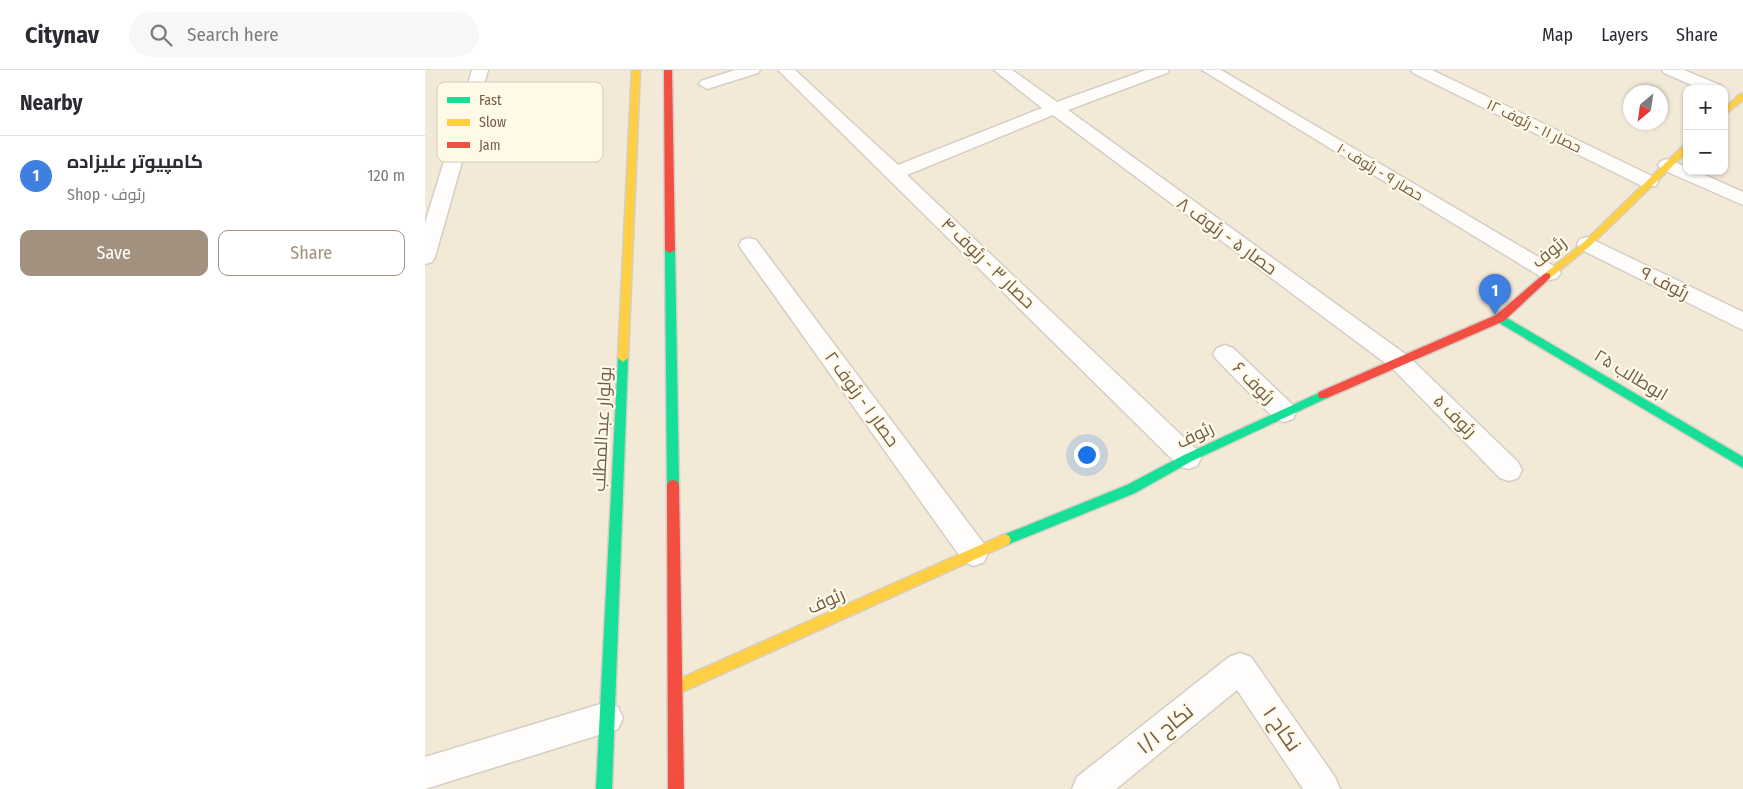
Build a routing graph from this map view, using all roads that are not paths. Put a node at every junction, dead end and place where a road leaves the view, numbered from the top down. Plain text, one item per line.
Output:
1 (480, 70) edge
2 (636, 70) edge
3 (668, 70) edge
4 (752, 70) edge
5 (786, 70) edge
6 (1002, 70) edge
7 (1161, 70) edge
8 (1209, 70) edge
9 (1419, 70) edge
10 (1670, 70) edge
11 (476, 82) edge
12 (707, 84) dead end
13 (1706, 85) edge
14 (1728, 93) edge
15 (1741, 97) edge
16 (1054, 109) junction
17 (1728, 109) edge
18 (1683, 151) edge
19 (453, 162) edge
20 (1667, 165) junction
21 (895, 173) junction
22 (1649, 182) junction
23 (1743, 200) edge
24 (1587, 244) junction
25 (749, 245) dead end
26 (426, 251) edge
27 (1550, 273) junction
28 (1500, 318) junction
29 (1743, 322) edge
30 (1225, 354) dead end
31 (1400, 362) junction
32 (1283, 412) junction
33 (1187, 458) junction
34 (1743, 463) edge
35 (1509, 470) dead end
36 (975, 554) junction
37 (1240, 668) joint
38 (675, 688) junction
39 (607, 718) junction
40 (425, 774) edge
41 (605, 789) edge
42 (676, 789) edge
43 (1089, 789) edge
44 (1323, 789) edge

1 - 11 street
2 - 39 main road, بولوار عبدالمطلب
3 - 38 main road
4 - 12 street
5 - 21 street, حصار ۳ - رئوف ۴
6 - 16 street, حصار ۵ - رئوف ۸
7 - 16 street
8 - 27 street, حصار ۹ - رئوف ۱۰
9 - 22 street, حصار ۱۱ - رئوف ۱۲
10 - 13 street
14 - 15 street
15 - 17 main road
16 - 21 street
16 - 31 street, حصار ۵ - رئوف ۸
18 - 20 main road, رئوف
19 - 26 street
20 - 22 main road, رئوف
20 - 23 street
21 - 33 street, حصار ۳ - رئوف ۴
22 - 24 main road, رئوف
24 - 27 main road, رئوف
24 - 29 street, رئوف ۹
25 - 36 street, حصار ۱ - رئوف ۲
27 - 28 main road, رئوف
28 - 31 main road, رئوف
28 - 34 main road, ابوطالب ۲۵
30 - 32 street, رئوف ۶
31 - 32 main road, رئوف
31 - 35 street, رئوف ۵
32 - 33 main road, رئوف
33 - 36 main road, رئوف
36 - 38 main road, رئوف
37 - 43 street, نکاح ۱/۱
37 - 44 street, نکاح ۱
38 - 42 main road
39 - 40 street
39 - 41 main road, بولوار عبدالمطلب

